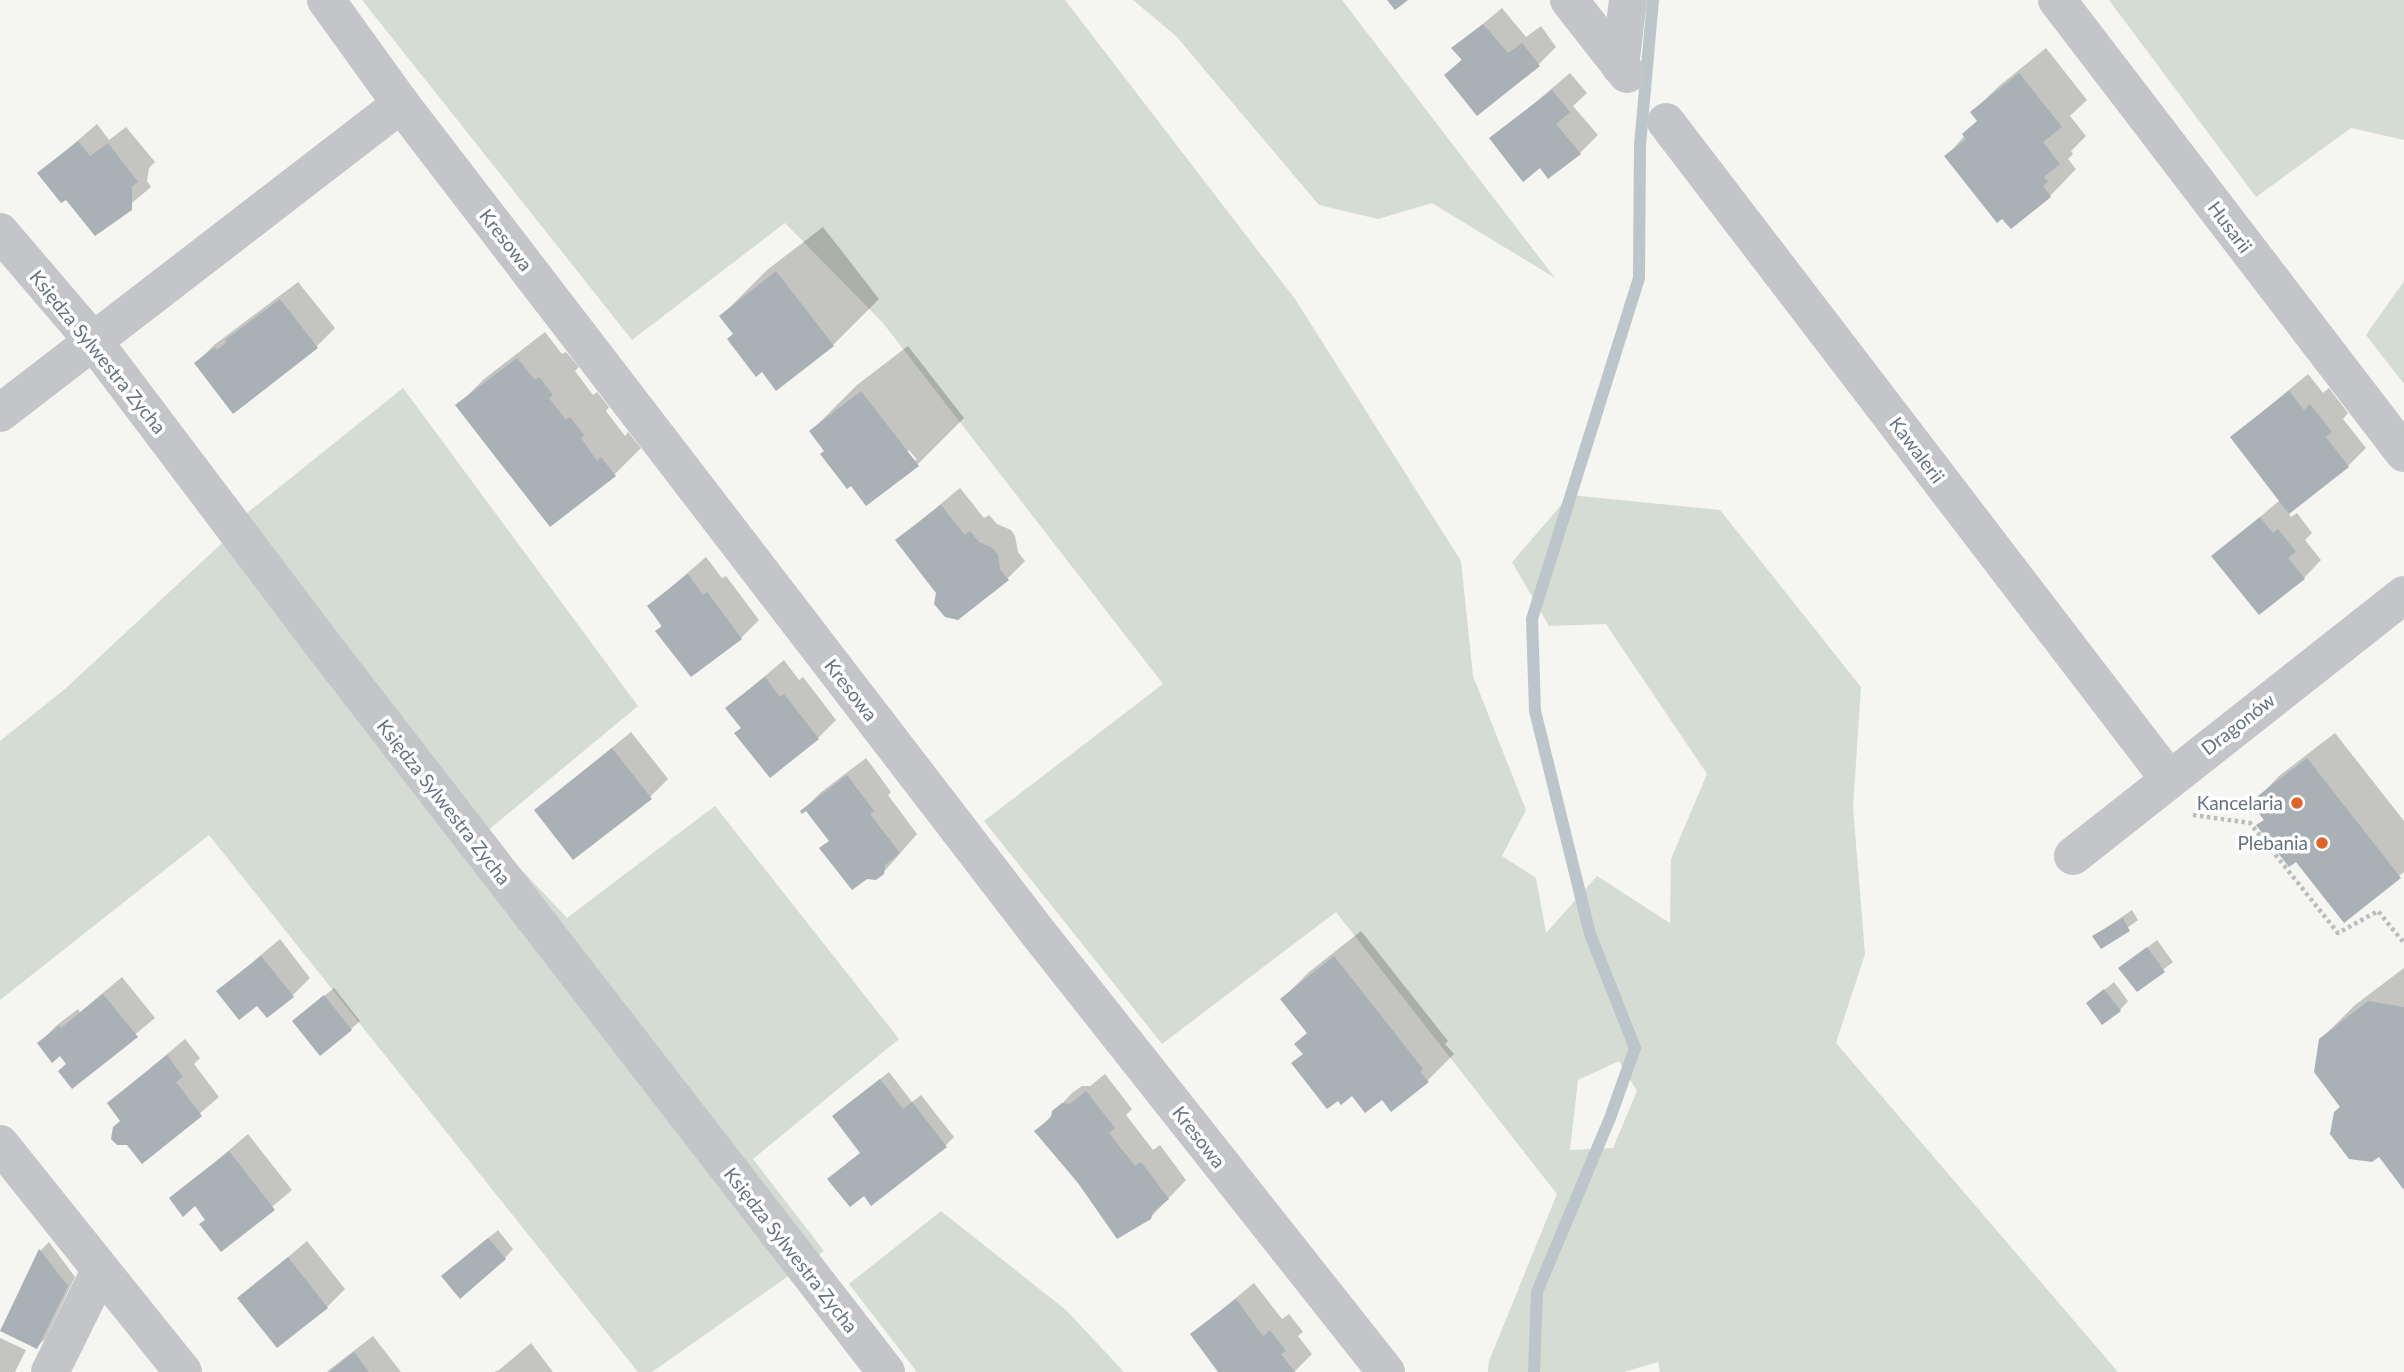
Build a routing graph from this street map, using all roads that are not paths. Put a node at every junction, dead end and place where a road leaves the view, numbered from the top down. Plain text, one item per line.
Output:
1 (326, 0) edge
2 (1569, 0) edge
3 (1628, 0) edge
4 (2057, 0) edge
5 (401, 104) junction
6 (1666, 122) dead end
7 (0, 232) edge
8 (94, 342) junction
9 (0, 414) edge
10 (2404, 453) edge
11 (2404, 595) edge
12 (2169, 779) junction
13 (2073, 856) dead end
14 (1, 1147) edge
15 (100, 1270) junction
16 (50, 1372) edge
17 (183, 1372) edge
18 (886, 1372) edge
19 (1386, 1372) edge

1 - 5 street, Kresowa
2 - 3 street
4 - 10 street, Husarii
5 - 8 street
5 - 19 street, Kresowa
6 - 12 street, Kawalerii
7 - 8 street, Księdza Sylwestra Zycha
8 - 9 street
8 - 18 street, Księdza Sylwestra Zycha
11 - 12 street, Dragonów
12 - 13 street, Dragonów
14 - 15 street
15 - 16 street
15 - 17 street

